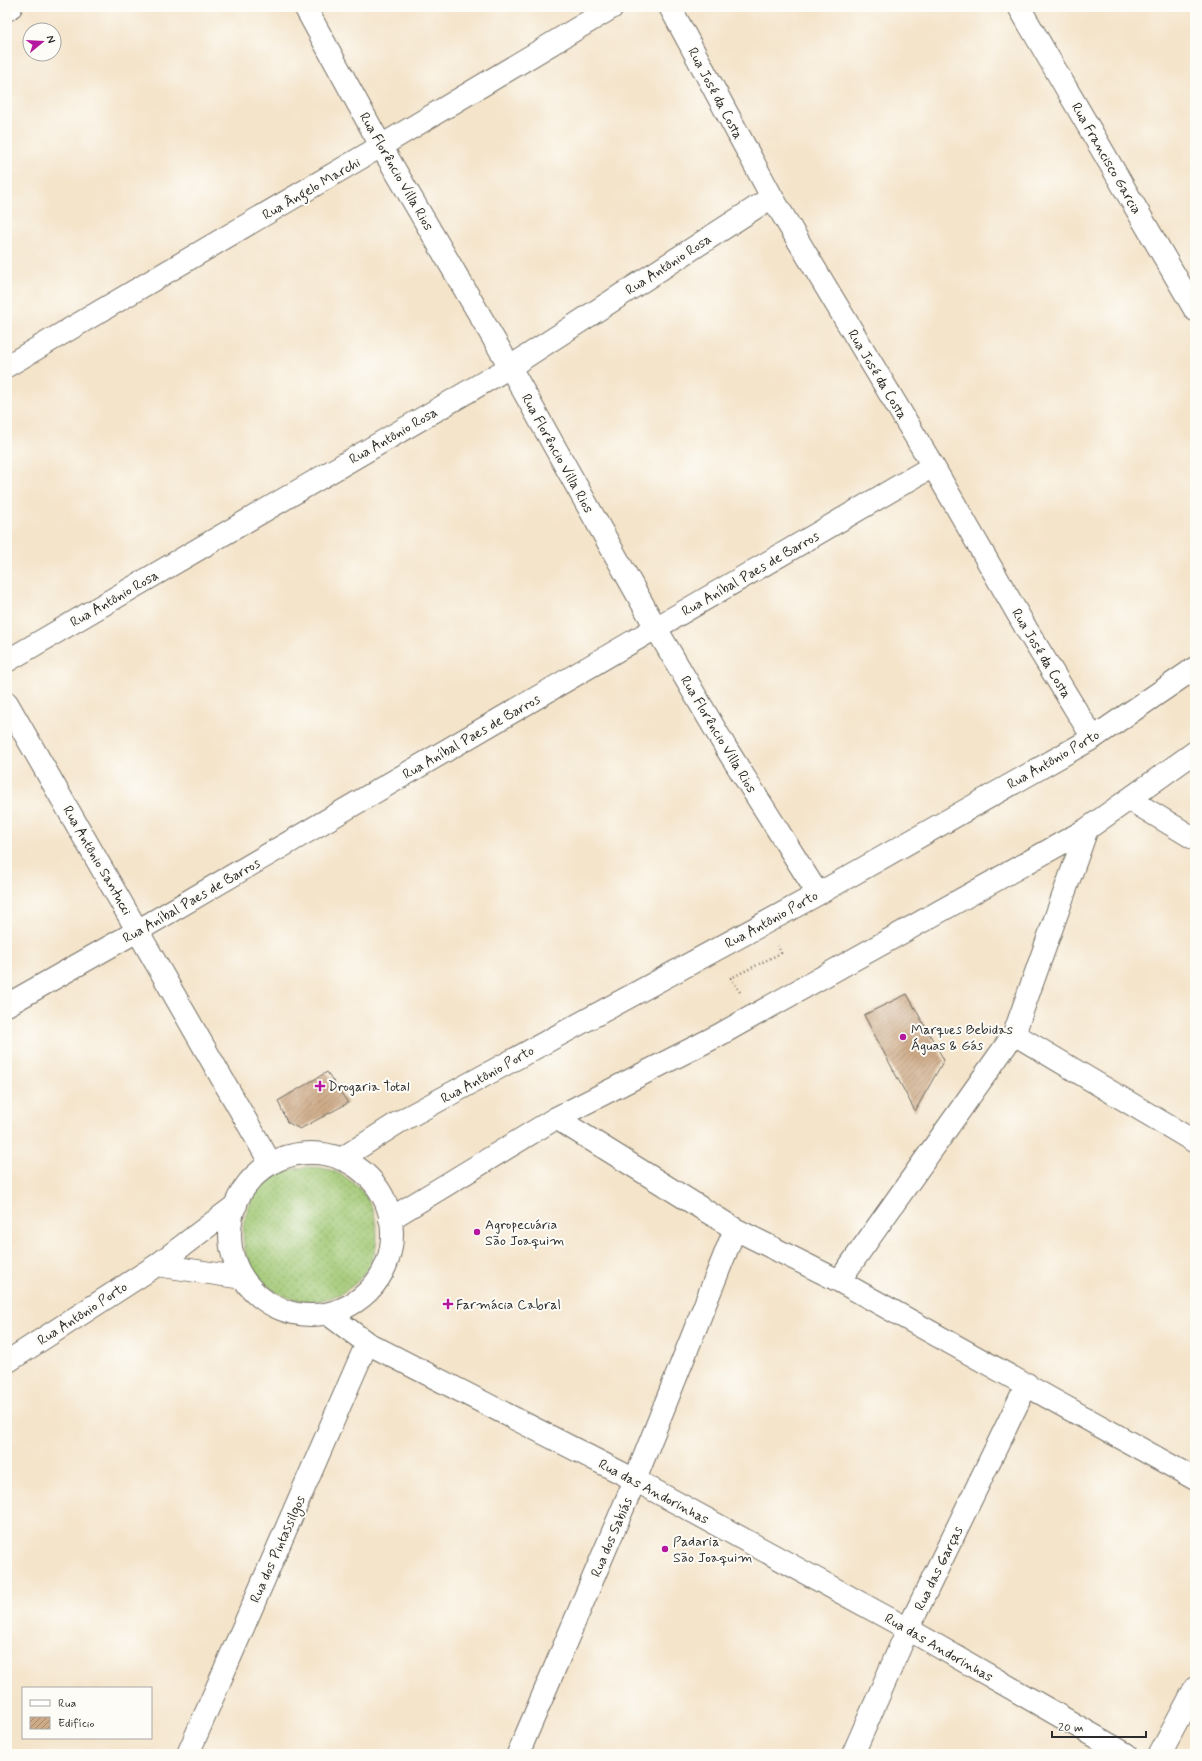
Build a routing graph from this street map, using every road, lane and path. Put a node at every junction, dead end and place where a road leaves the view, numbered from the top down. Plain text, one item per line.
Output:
1 (12, 7) edge
2 (305, 7) edge
3 (613, 7) edge
4 (670, 7) edge
5 (1019, 7) edge
6 (7, 10) edge
7 (382, 146) junction
8 (772, 197) junction
9 (1195, 310) edge
10 (7, 366) edge
11 (510, 367) junction
12 (933, 466) junction
13 (656, 628) junction
14 (7, 661) edge
15 (1195, 668) edge
16 (7, 703) edge
17 (1093, 738) junction
18 (1195, 752) edge
19 (1128, 799) junction
20 (1087, 829) junction
21 (1195, 839) edge
22 (818, 894) junction
23 (769, 920) junction
24 (139, 930) junction
25 (742, 996) dead end
26 (7, 1005) edge
27 (1014, 1034) junction
28 (556, 1118) junction
29 (1195, 1142) edge
30 (341, 1159) junction
31 (271, 1164) junction
32 (236, 1204) junction
33 (390, 1219) junction
34 (735, 1229) junction
35 (157, 1265) junction
36 (243, 1278) junction
37 (839, 1281) junction
38 (328, 1314) junction
39 (367, 1343) junction
40 (7, 1362) edge
41 (1027, 1384) junction
42 (1195, 1479) edge
43 (635, 1480) junction
44 (908, 1629) junction
45 (1195, 1688) edge
46 (188, 1754) edge
47 (518, 1754) edge
48 (853, 1754) edge
49 (1126, 1754) edge
50 (1160, 1754) edge

1 - 6 street
2 - 7 street, Rua Florêncio Villa Rios
3 - 7 street, Rua Ângelo Marchi
4 - 8 street, Rua José da Costa
5 - 9 street, Rua Francisco Garcia
7 - 10 street, Rua Ângelo Marchi
7 - 11 street, Rua Florêncio Villa Rios
8 - 11 street, Rua Antônio Rosa
8 - 12 street, Rua José da Costa
11 - 13 street, Rua Florêncio Villa Rios
11 - 14 street, Rua Antônio Rosa
12 - 13 street, Rua Aníbal Paes de Barros
12 - 17 street, Rua José da Costa
13 - 22 street, Rua Florêncio Villa Rios
13 - 24 street, Rua Aníbal Paes de Barros
15 - 17 street, Rua Antônio Porto
16 - 24 street, Rua Antônio Santucci
17 - 22 street, Rua Antônio Porto
18 - 19 street
19 - 20 street
19 - 21 street
20 - 27 street
20 - 28 street
22 - 23 street, Rua Antônio Porto
23 - 25 path
23 - 30 street, Rua Antônio Porto
24 - 26 street, Rua Aníbal Paes de Barros
24 - 31 street, Rua Antônio Santucci
27 - 29 street
27 - 37 street
28 - 33 street
28 - 34 street
30 - 31 street
30 - 33 street
31 - 32 street
32 - 35 street, Rua Antônio Porto
32 - 36 street
33 - 38 street
34 - 37 street
34 - 43 street, Rua dos Sabiás
35 - 36 street
35 - 40 street, Rua Antônio Porto
36 - 38 street
37 - 41 street
38 - 39 street, Rua das Andorinhas
39 - 43 street, Rua das Andorinhas
39 - 46 street, Rua dos Pintassilgos
41 - 42 street
41 - 44 street, Rua das Garças
43 - 44 street, Rua das Andorinhas
43 - 47 street, Rua dos Sabiás
44 - 48 street, Rua das Garças
44 - 49 street, Rua das Andorinhas
45 - 50 street

